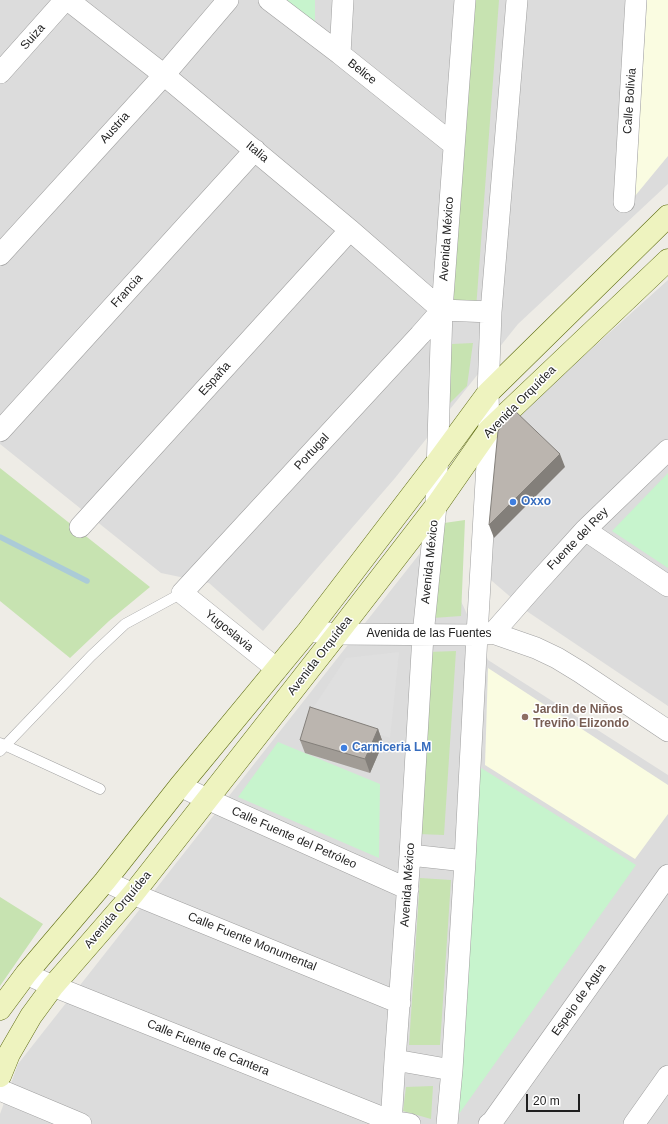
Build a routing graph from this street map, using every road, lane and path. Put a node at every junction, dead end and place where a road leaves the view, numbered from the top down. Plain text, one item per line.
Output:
1 (67, 0) edge
2 (228, 0) edge
3 (269, 0) edge
4 (343, 0) edge
5 (465, 0) edge
6 (517, 0) edge
7 (636, 0) edge
8 (340, 54) junction
9 (0, 74) edge
10 (164, 75) junction
11 (454, 145) junction
12 (255, 150) junction
13 (624, 202) dead end
14 (668, 216) edge
15 (350, 230) junction
16 (0, 255) edge
17 (668, 260) edge
18 (442, 310) junction
19 (491, 312) junction
20 (488, 393) junction
21 (489, 430) junction
22 (0, 431) edge
23 (668, 450) edge
24 (438, 461) junction
25 (436, 506) junction
26 (80, 527) dead end
27 (585, 530) junction
28 (668, 586) edge
29 (182, 593) junction
30 (308, 631) junction
31 (337, 634) junction
32 (485, 634) junction
33 (423, 635) junction
34 (276, 669) junction
35 (668, 731) edge
36 (2, 747) edge
37 (180, 786) junction
38 (100, 790) dead end
39 (207, 800) junction
40 (410, 855) junction
41 (465, 861) junction
42 (668, 875) edge
43 (105, 881) junction
44 (408, 889) junction
45 (133, 894) junction
46 (26, 974) junction
47 (53, 986) junction
48 (400, 1002) junction
49 (0, 1009) edge
50 (395, 1060) junction
51 (452, 1070) junction
52 (0, 1076) edge
53 (668, 1076) edge
54 (0, 1090) edge
55 (45, 1117) edge
56 (398, 1123) edge
57 (80, 1124) edge
58 (447, 1124) edge
59 (489, 1124) edge
60 (634, 1124) edge

1 - 9 street, Suiza
1 - 10 street, Italia
2 - 10 street, Austria
3 - 8 street, Belice
4 - 8 street
5 - 11 street, Avenida México
6 - 19 street
7 - 13 street, Calle Bolivia
8 - 11 street, Belice
10 - 12 street, Italia
10 - 16 street, Austria
11 - 18 street, Avenida México
12 - 15 street, Italia
12 - 22 street, Francia
14 - 20 street, Avenida Orquídea
15 - 18 street, Italia
15 - 26 street, España
17 - 21 street, Avenida Orquídea
18 - 19 street
18 - 24 street, Avenida México
18 - 29 street, Portugal
19 - 20 street
20 - 21 street
20 - 24 street, Avenida Orquídea
21 - 25 street, Avenida Orquídea
21 - 32 street
23 - 27 street, Fuente del Rey
24 - 25 street, Avenida México
24 - 30 street, Avenida Orquídea
25 - 31 street, Avenida Orquídea
25 - 33 street, Avenida México
27 - 28 street
27 - 32 street, Fuente del Rey
29 - 34 street, Yugoslavia
29 - 36 lane
30 - 31 street, Avenida de las Fuentes
30 - 34 street, Avenida Orquídea
31 - 33 street, Avenida de las Fuentes
31 - 39 street, Avenida Orquídea
32 - 33 street, Avenida de las Fuentes
32 - 35 street, Avenida de las Fuentes
32 - 41 street
33 - 40 street, Avenida México
34 - 37 street, Avenida Orquídea
36 - 38 lane
37 - 39 street, Calle Fuente del Petróleo
37 - 43 street, Avenida Orquídea
39 - 44 street, Calle Fuente del Petróleo
39 - 45 street, Avenida Orquídea
40 - 41 street
40 - 44 street, Avenida México
41 - 51 street
42 - 59 street, Espejo de Agua
43 - 45 street, Calle Fuente Monumental
43 - 46 street, Avenida Orquídea
44 - 48 street, Avenida México
45 - 47 street, Avenida Orquídea
45 - 48 street, Calle Fuente Monumental
46 - 47 street, Calle Fuente de Cantera
46 - 49 street, Avenida Orquídea
47 - 52 street, Avenida Orquídea
47 - 56 street, Calle Fuente de Cantera
48 - 50 street, Avenida México
50 - 51 street
50 - 56 street, Avenida México
51 - 58 street
53 - 60 street
54 - 55 street
55 - 57 street

